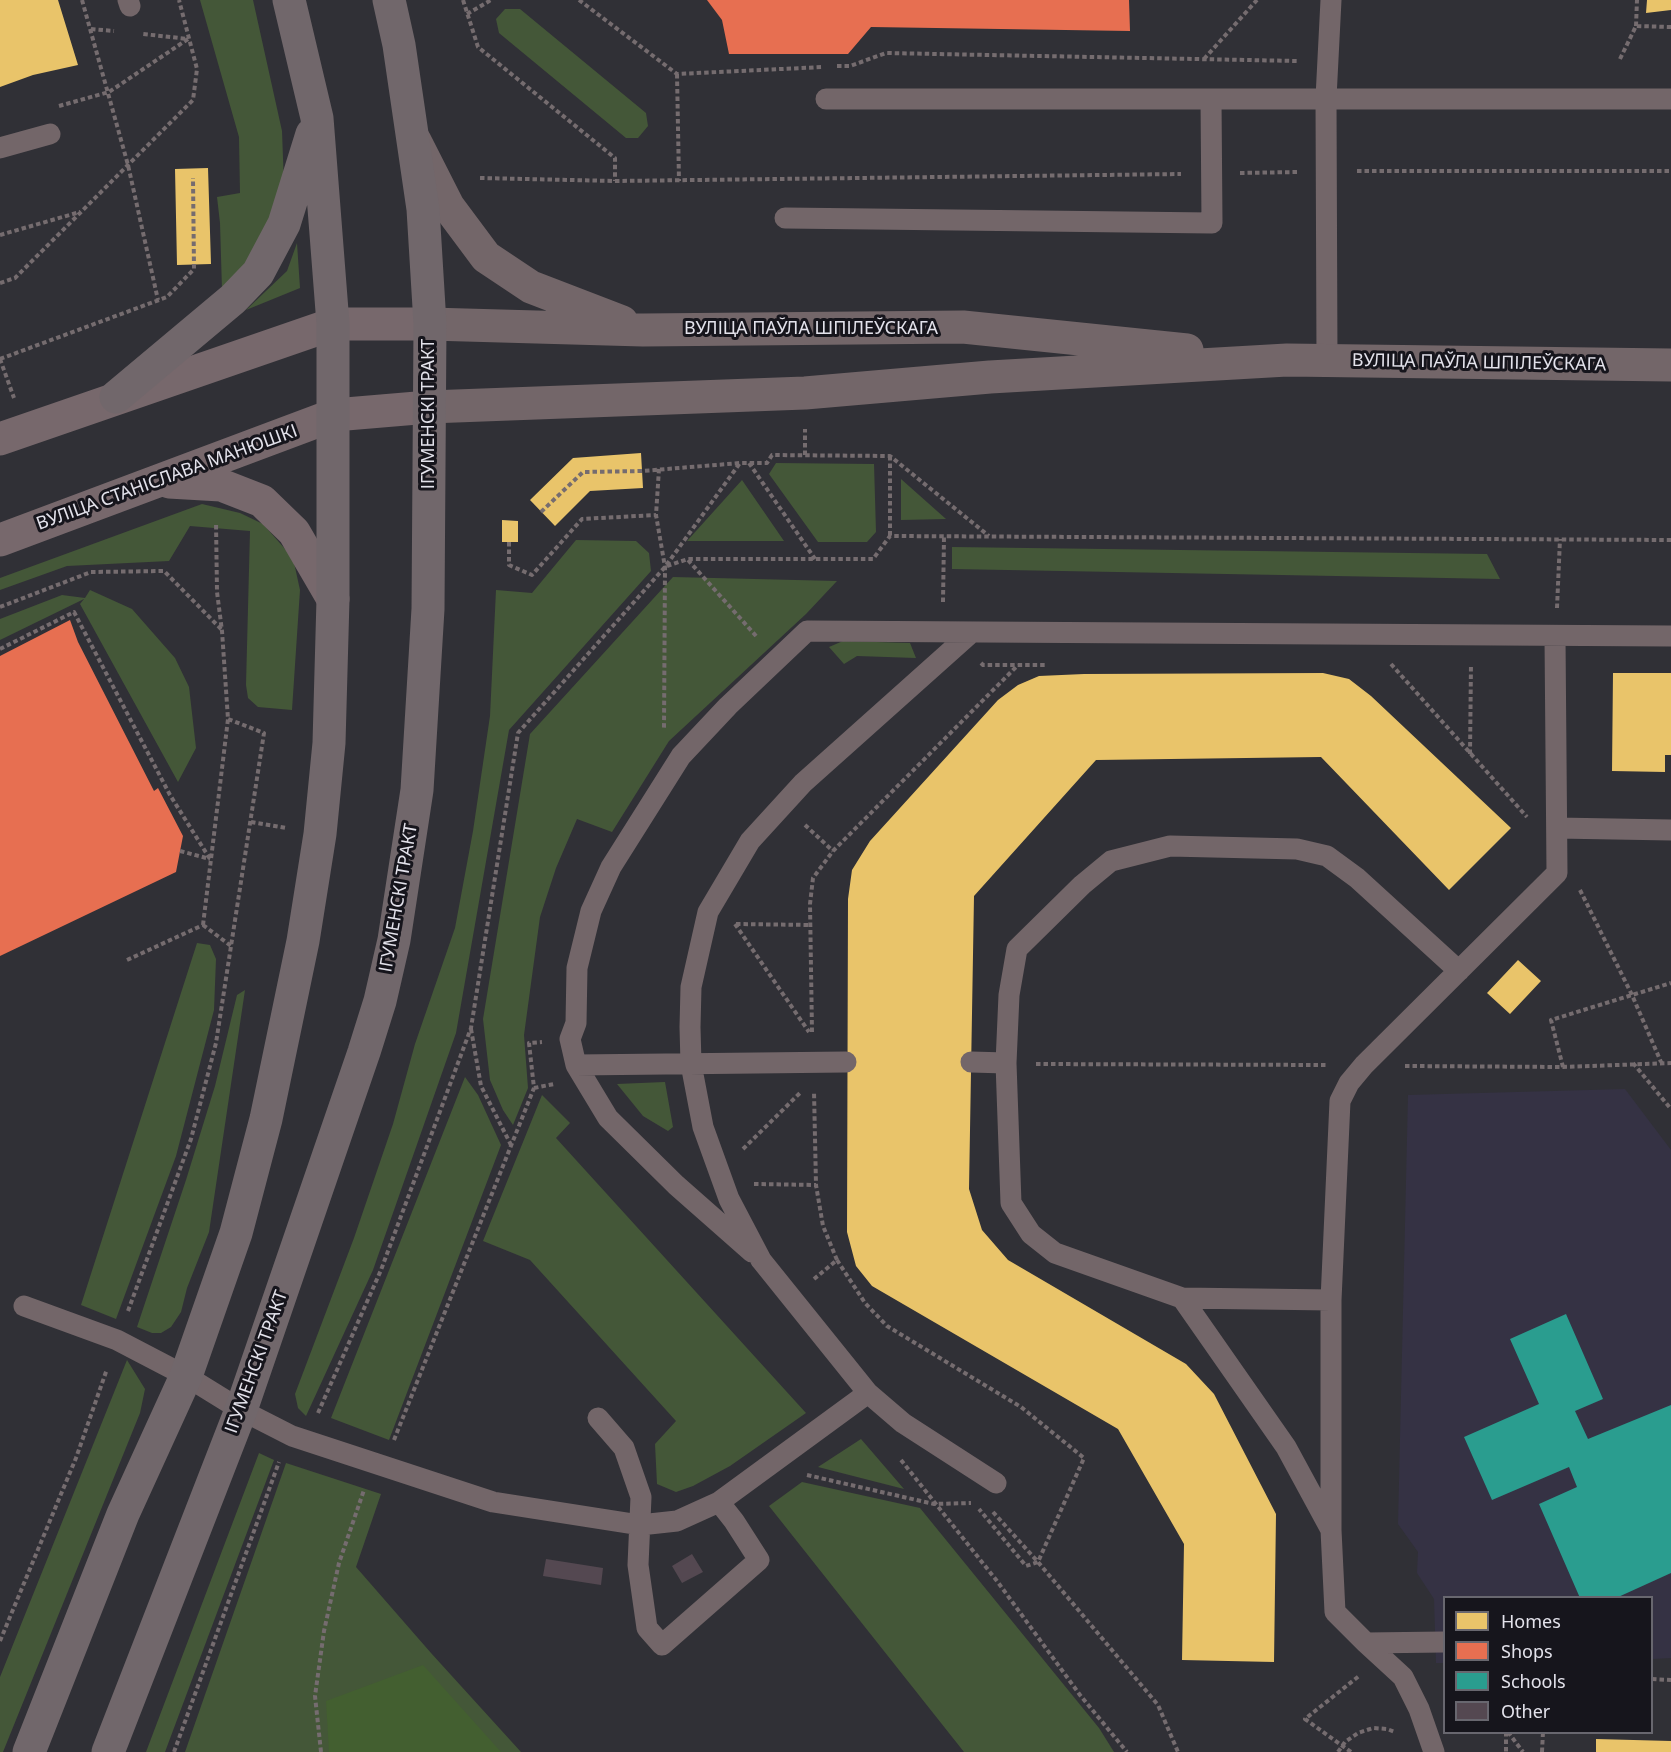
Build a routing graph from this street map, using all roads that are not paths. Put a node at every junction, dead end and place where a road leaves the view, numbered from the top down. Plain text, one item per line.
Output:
1 (288, 0) edge
2 (389, 0) edge
3 (1331, 0) edge
4 (1326, 98) junction
5 (826, 99) dead end
6 (1212, 99) junction
7 (1671, 99) edge
8 (317, 118) junction
9 (50, 134) dead end
10 (412, 135) junction
11 (0, 148) edge
12 (784, 218) dead end
13 (333, 324) junction
14 (430, 324) junction
15 (643, 330) junction
16 (1287, 360) junction
17 (1326, 361) junction
18 (1671, 365) edge
19 (116, 398) junction
20 (429, 407) junction
21 (334, 415) junction
22 (0, 439) edge
23 (158, 481) junction
24 (0, 540) edge
25 (333, 598) junction
26 (972, 632) junction
27 (1671, 636) edge
28 (1555, 637) junction
29 (1557, 828) junction
30 (1671, 830) edge
31 (1459, 971) junction
32 (846, 1062) dead end
33 (971, 1062) dead end
34 (691, 1064) junction
35 (1006, 1064) junction
36 (576, 1065) junction
37 (761, 1260) junction
38 (1182, 1298) junction
39 (1331, 1299) junction
40 (24, 1306) dead end
41 (186, 1376) junction
42 (868, 1393) junction
43 (241, 1410) junction
44 (598, 1418) dead end
45 (996, 1484) dead end
46 (718, 1502) junction
47 (640, 1525) junction
48 (1331, 1530) junction
49 (1443, 1642) edge
50 (1366, 1643) junction
51 (29, 1752) edge
52 (108, 1752) edge
53 (1434, 1752) edge

1 - 8 main road
2 - 10 main road, ІГУМЕНСКІ ТРАКТ
3 - 4 lane
4 - 6 lane
4 - 7 lane
4 - 17 lane
5 - 6 lane
6 - 12 lane
8 - 13 main road
8 - 19 main road
9 - 11 lane
10 - 14 main road, ІГУМЕНСКІ ТРАКТ
10 - 15 street
13 - 14 main road, ВУЛІЦА ПАЎЛА ШПІЛЕЎСКАГА
13 - 19 main road
13 - 21 main road
14 - 15 street, ВУЛІЦА ПАЎЛА ШПІЛЕЎСКАГА
14 - 20 main road, ІГУМЕНСКІ ТРАКТ
15 - 16 street, ВУЛІЦА ПАЎЛА ШПІЛЕЎСКАГА
16 - 17 street, ВУЛІЦА ПАЎЛА ШПІЛЕЎСКАГА
16 - 20 street, ВУЛІЦА ПАЎЛА ШПІЛЕЎСКАГА
17 - 18 street, ВУЛІЦА ПАЎЛА ШПІЛЕЎСКАГА
19 - 22 main road
20 - 21 main road, ВУЛІЦА ПАЎЛА ШПІЛЕЎСКАГА
20 - 43 main road, ІГУМЕНСКІ ТРАКТ
21 - 23 main road, ВУЛІЦА СТАНІСЛАВА МАНЮШКІ
21 - 25 main road
23 - 24 main road, ВУЛІЦА СТАНІСЛАВА МАНЮШКІ
23 - 25 main road
25 - 41 main road
26 - 28 lane
26 - 34 lane
26 - 36 lane
27 - 28 lane
28 - 29 lane
29 - 30 lane
29 - 31 lane
31 - 35 lane
31 - 39 lane
32 - 34 lane
33 - 35 lane
34 - 36 lane
34 - 37 lane
35 - 38 lane
36 - 37 lane
37 - 42 lane
38 - 39 lane
38 - 48 lane
39 - 48 lane
40 - 41 lane
41 - 43 lane
41 - 51 main road
42 - 45 lane
42 - 46 lane
43 - 47 lane
43 - 52 main road, ІГУМЕНСКІ ТРАКТ
44 - 47 lane
46 - 47 lane
46 - 47 lane
48 - 50 lane
49 - 50 lane
50 - 53 lane

